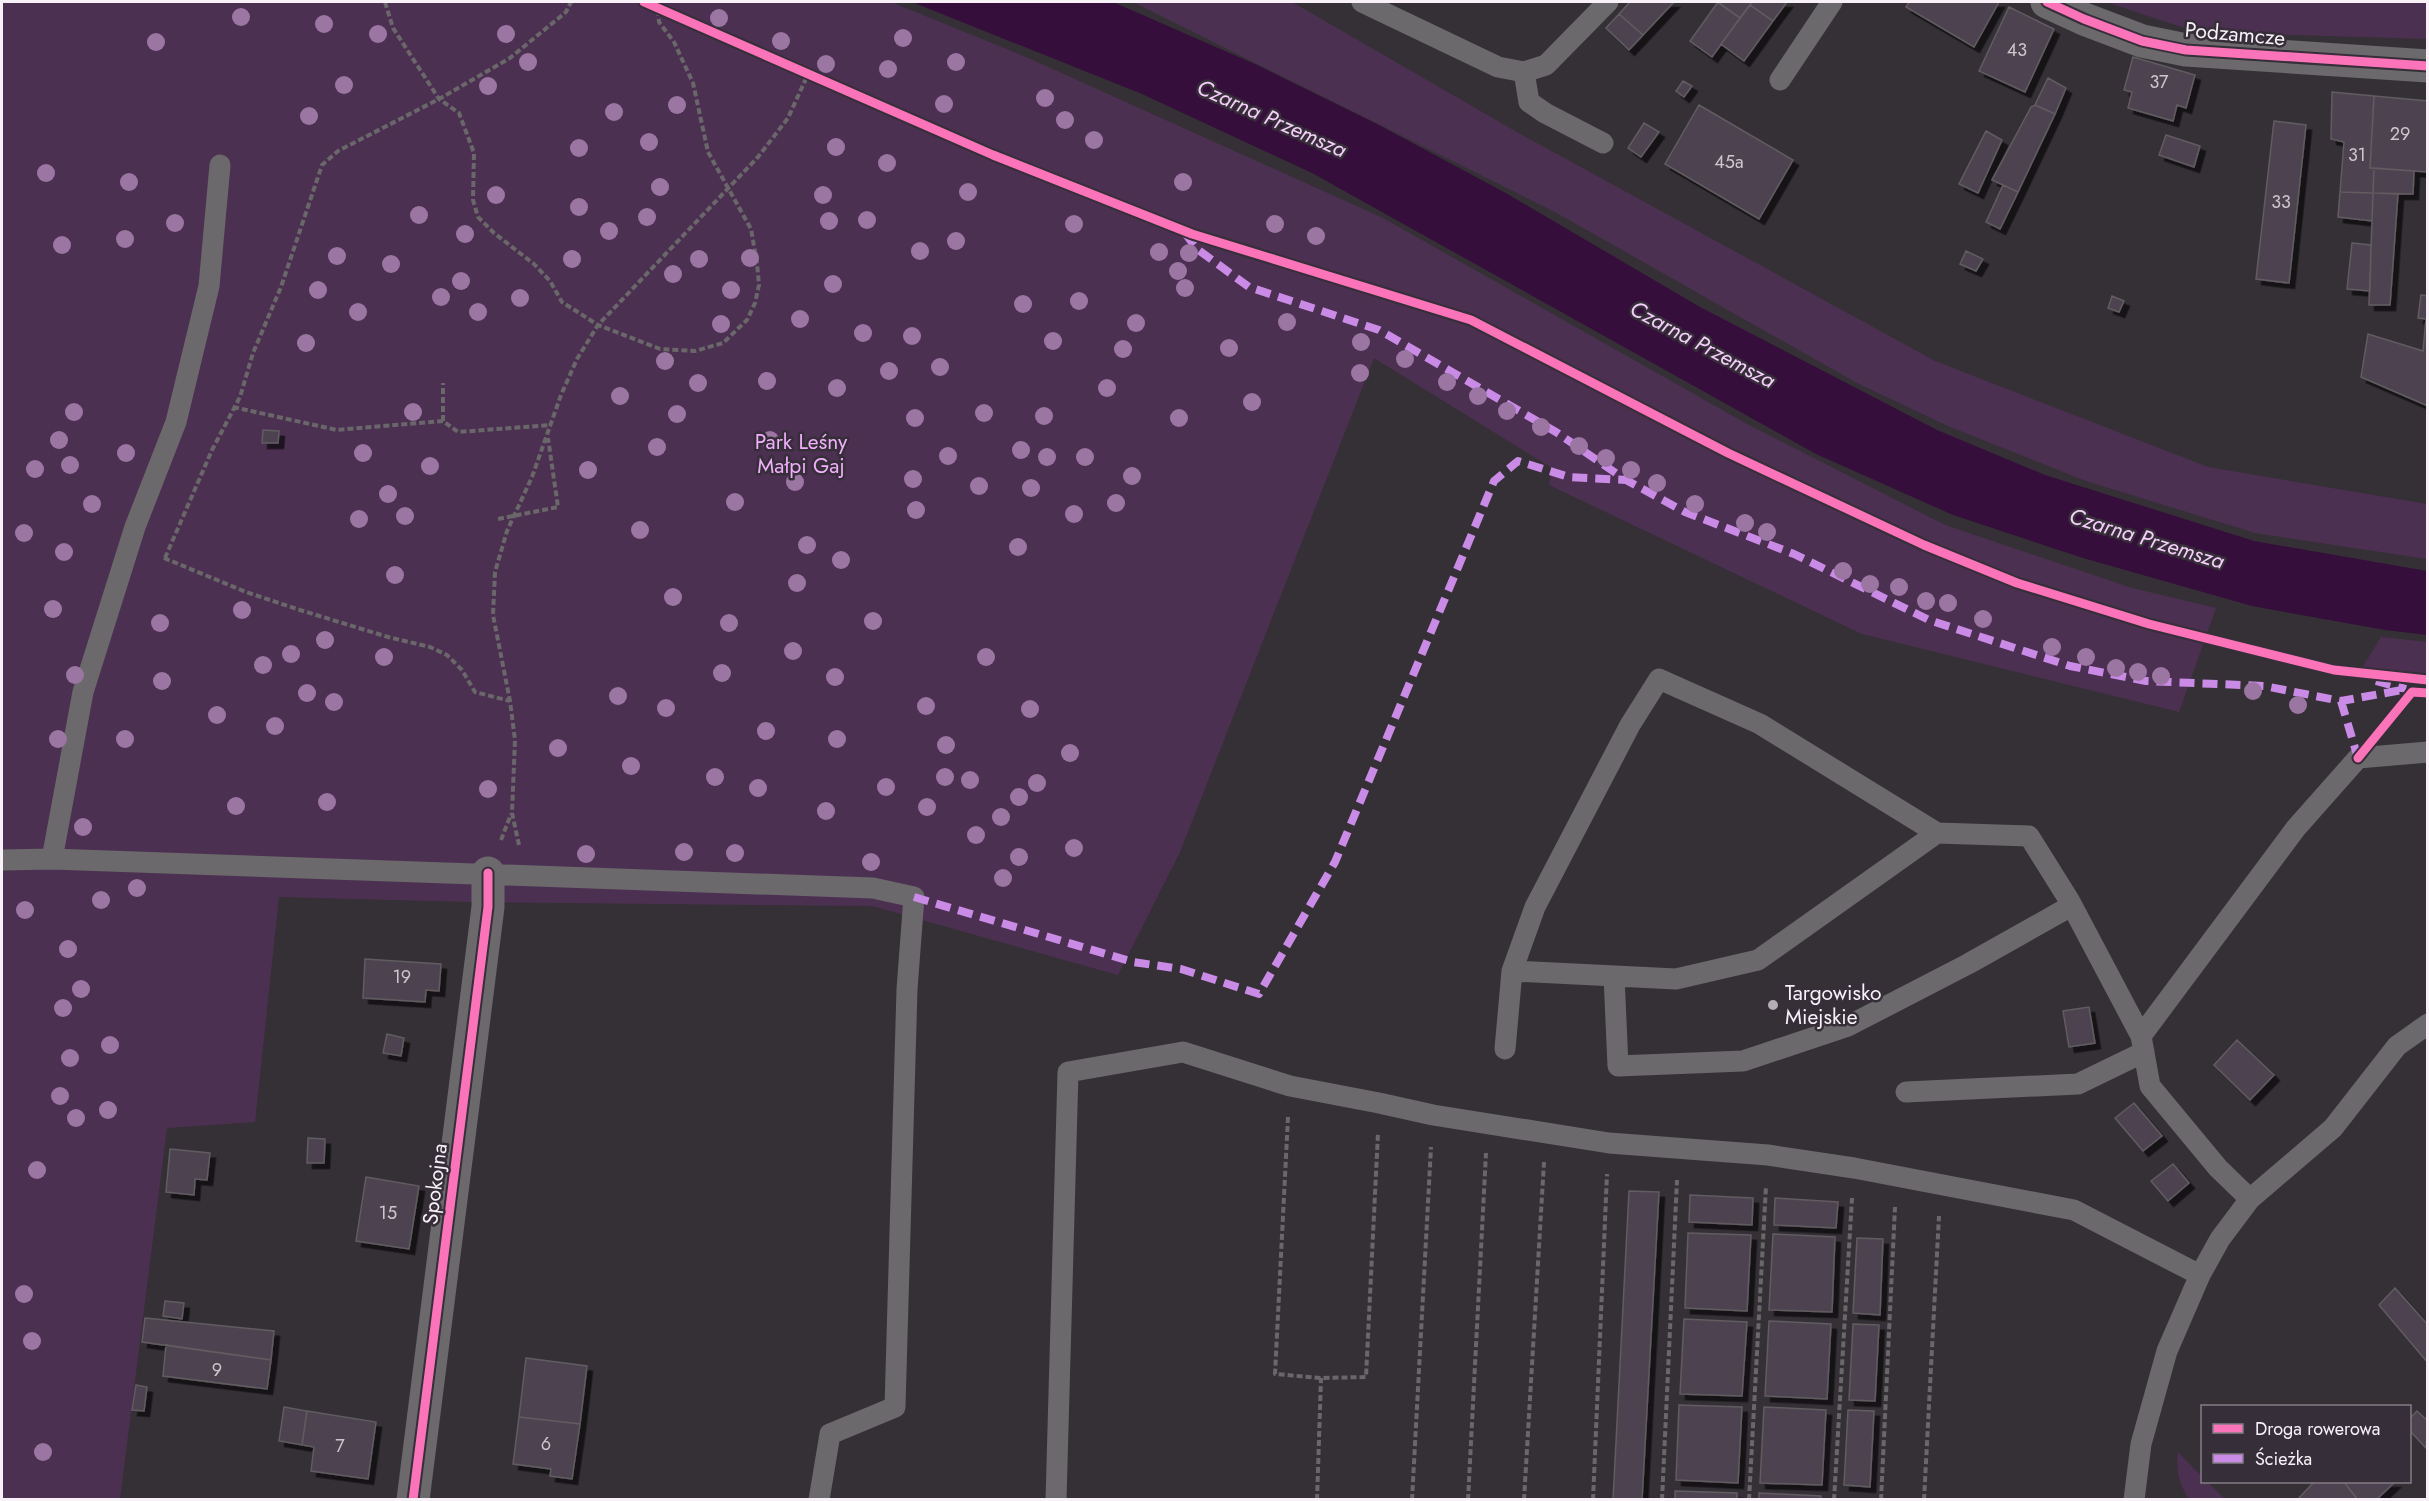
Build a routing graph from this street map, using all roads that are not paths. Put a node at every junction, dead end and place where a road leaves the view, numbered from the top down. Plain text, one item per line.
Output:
1 (1362, 2) edge
2 (1608, 2) edge
3 (1832, 2) edge
4 (2047, 2) edge
5 (2427, 66) edge
6 (1524, 72) junction
7 (1780, 80) dead end
8 (1603, 143) dead end
9 (220, 165) dead end
10 (2427, 752) edge
11 (1937, 833) junction
12 (52, 859) junction
13 (2, 860) edge
14 (488, 873) junction
15 (2071, 906) junction
16 (1512, 971) junction
17 (1614, 976) junction
18 (2427, 1024) edge
19 (2142, 1044) junction
20 (1505, 1049) dead end
21 (1906, 1092) dead end
22 (2250, 1199) junction
23 (2199, 1275) junction
24 (413, 1500) edge
25 (819, 1500) edge
26 (1056, 1500) edge
27 (2134, 1500) edge

1 - 6 lane
2 - 6 lane
3 - 7 lane
4 - 5 street, Podzamcze
6 - 8 lane
9 - 12 lane
10 - 19 lane
11 - 15 lane
11 - 16 lane
11 - 17 lane
12 - 13 lane
12 - 14 lane
14 - 24 street, Spokojna
14 - 25 lane
15 - 17 lane
15 - 19 lane
16 - 17 lane
16 - 20 lane
18 - 22 lane
19 - 21 lane
19 - 22 lane
22 - 23 lane
23 - 26 lane
23 - 27 lane

